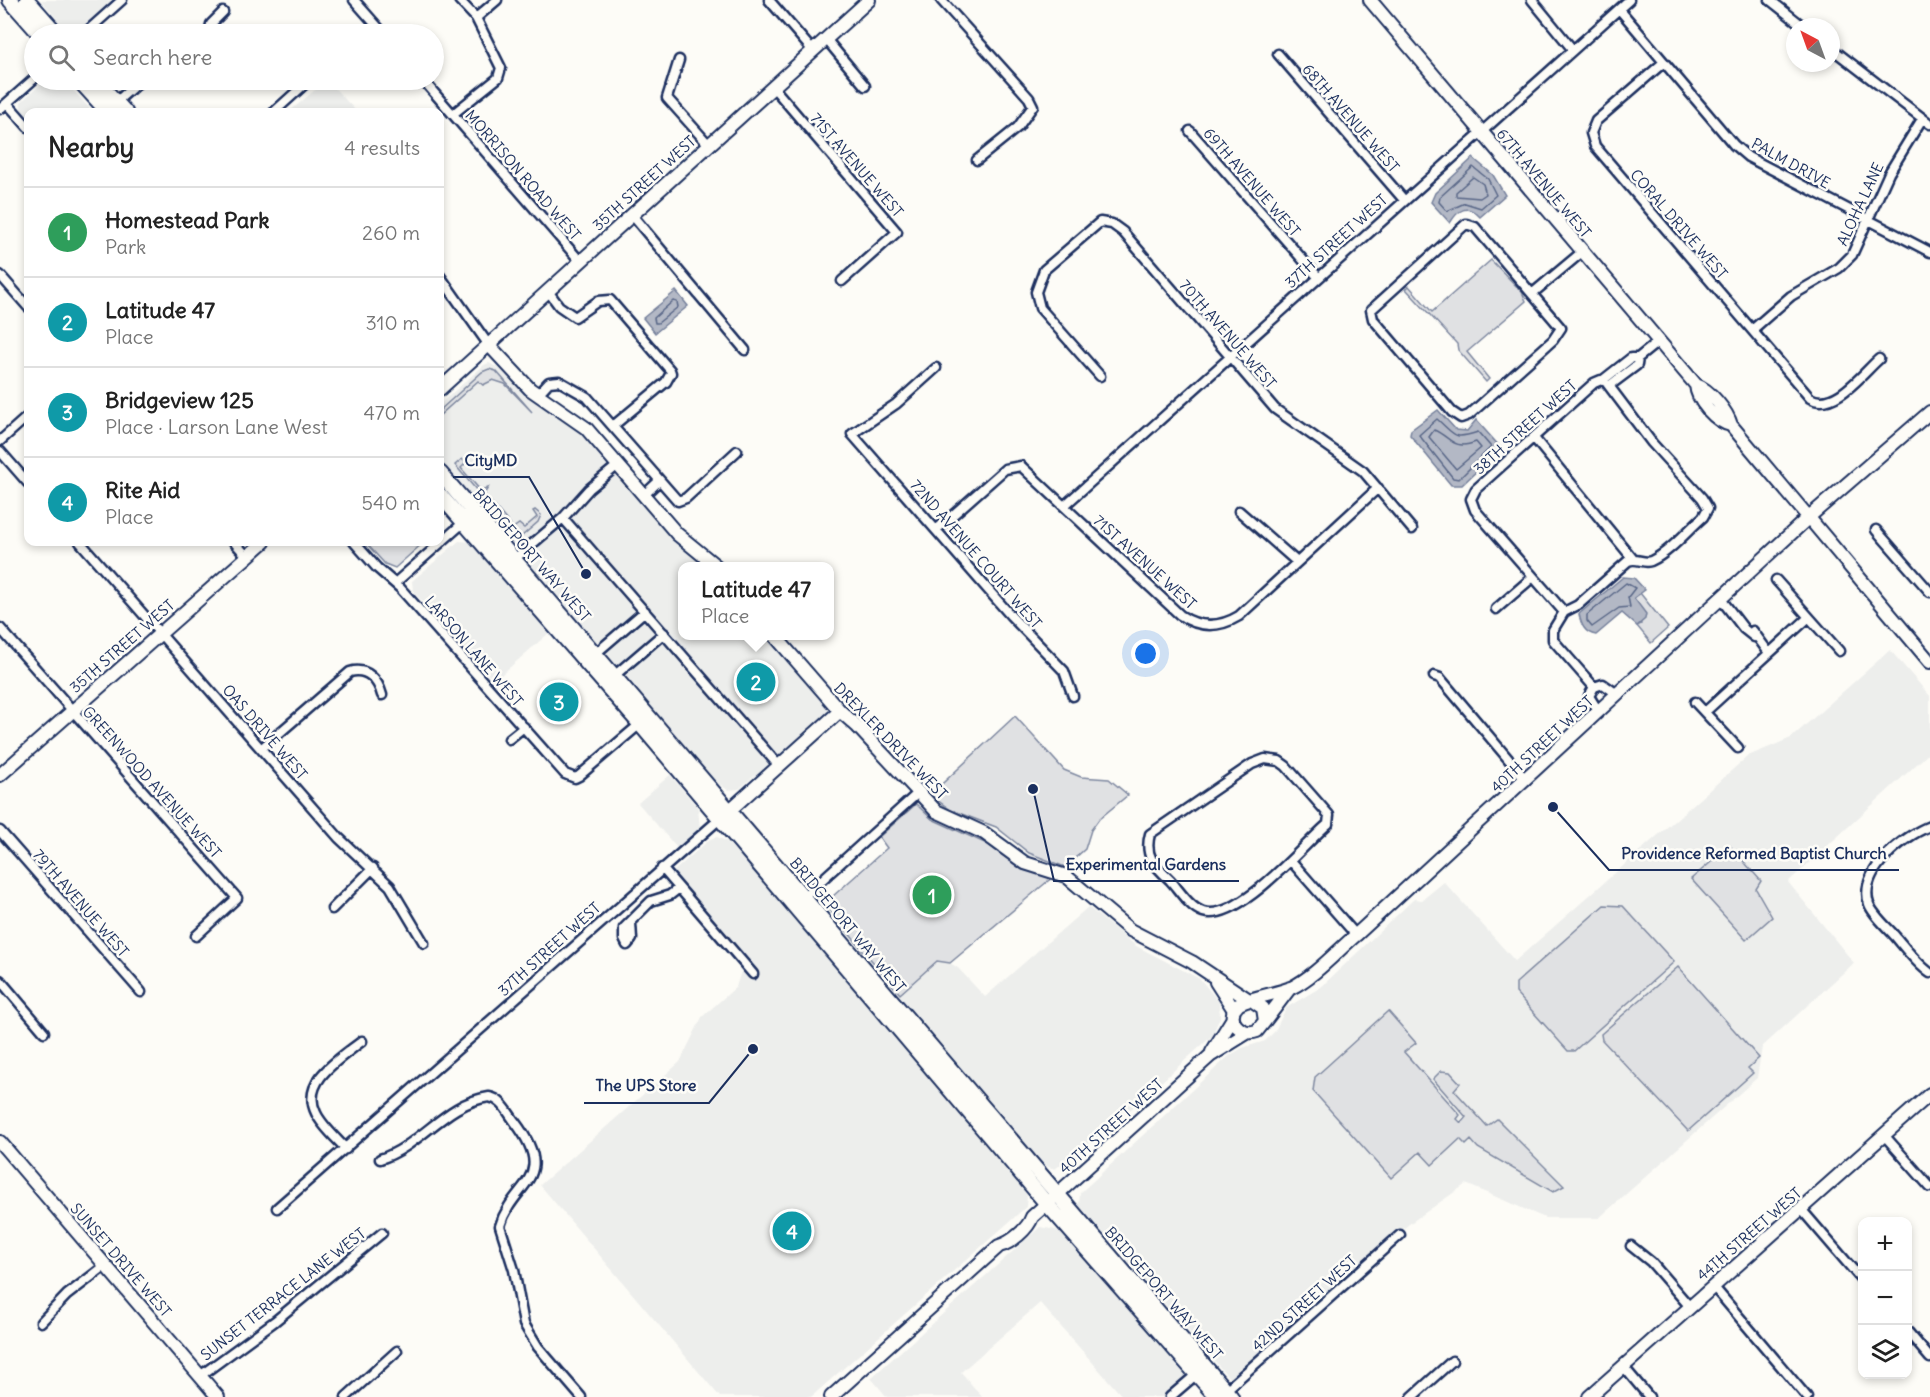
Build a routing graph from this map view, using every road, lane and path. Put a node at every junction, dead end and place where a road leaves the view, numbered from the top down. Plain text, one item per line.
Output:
1 (10, 0) edge
2 (27, 0) edge
3 (122, 0) edge
4 (354, 0) edge
5 (459, 0) edge
6 (497, 0) edge
7 (769, 0) edge
8 (868, 0) edge
9 (941, 0) edge
10 (1370, 0) edge
11 (1532, 0) edge
12 (1629, 0) edge
13 (1770, 0) edge
14 (1619, 9) junction
15 (223, 12) dead end
16 (476, 18) junction
17 (1793, 18) edge
18 (31, 24) edge
19 (48, 24) edge
20 (95, 24) edge
21 (211, 24) edge
22 (375, 24) edge
23 (826, 39) junction
24 (1573, 50) junction
25 (813, 51) junction
26 (1278, 54) dead end
27 (1840, 55) edge
28 (679, 60) dead end
29 (1664, 62) junction
30 (864, 86) dead end
31 (773, 87) junction
32 (24, 88) edge
33 (92, 90) edge
34 (103, 90) edge
35 (132, 90) edge
36 (298, 90) edge
37 (432, 90) edge
38 (3, 106) edge
39 (115, 108) edge
40 (115, 108) edge
41 (117, 108) edge
42 (278, 108) edge
43 (453, 114) junction
44 (1926, 121) edge
45 (24, 124) edge
46 (1190, 131) dead end
47 (1481, 131) junction
48 (709, 145) junction
49 (977, 160) dead end
50 (1404, 200) junction
51 (632, 215) junction
52 (1868, 221) junction
53 (1582, 252) junction
54 (1930, 252) edge
55 (580, 261) junction
56 (0, 274) edge
57 (1318, 277) junction
58 (842, 281) dead end
59 (444, 282) edge
60 (548, 291) junction
61 (1533, 292) junction
62 (24, 302) edge
63 (1752, 330) junction
64 (1659, 341) junction
65 (488, 344) junction
66 (745, 350) dead end
67 (1231, 358) junction
68 (1879, 358) dead end
69 (936, 368) dead end
70 (1100, 376) dead end
71 (1606, 383) junction
72 (444, 385) edge
73 (537, 395) junction
74 (1930, 411) edge
75 (24, 420) edge
76 (613, 426) junction
77 (1534, 438) junction
78 (0, 441) edge
79 (0, 451) edge
80 (737, 451) dead end
81 (618, 465) junction
82 (24, 478) edge
83 (444, 478) edge
84 (659, 481) junction
85 (1378, 488) junction
86 (644, 495) junction
87 (444, 500) edge
88 (1064, 506) junction
89 (1239, 511) dead end
90 (1810, 516) junction
91 (563, 518) junction
92 (463, 523) junction
93 (1412, 529) dead end
94 (936, 530) junction
95 (1876, 530) dead end
96 (444, 540) edge
97 (84, 546) edge
98 (238, 546) edge
99 (259, 546) edge
100 (358, 546) edge
101 (437, 546) edge
102 (247, 556) junction
103 (1633, 559) junction
104 (710, 562) edge
105 (1298, 562) junction
106 (508, 564) junction
107 (1533, 577) junction
108 (1776, 580) dead end
109 (395, 583) junction
110 (1930, 592) edge
111 (1720, 599) junction
112 (1496, 609) dead end
113 (645, 611) junction
114 (1567, 611) junction
115 (1808, 618) junction
116 (0, 628) edge
117 (160, 633) junction
118 (664, 633) junction
119 (778, 640) edge
120 (1839, 651) dead end
121 (1769, 652) junction
122 (595, 654) junction
123 (1929, 659) edge
124 (614, 676) junction
125 (1434, 676) dead end
126 (1594, 687) junction
127 (1617, 694) junction
128 (382, 695) dead end
129 (1073, 696) dead end
130 (1695, 702) dead end
131 (71, 711) junction
132 (840, 711) junction
133 (1599, 712) junction
134 (1705, 712) junction
135 (640, 724) junction
136 (524, 727) junction
137 (509, 739) dead end
138 (262, 748) junction
139 (1738, 748) dead end
140 (779, 766) junction
141 (0, 775) edge
142 (1526, 780) junction
143 (918, 793) junction
144 (725, 814) junction
145 (1930, 826) edge
146 (0, 831) edge
147 (1292, 862) junction
148 (373, 868) junction
149 (662, 868) junction
150 (679, 888) junction
151 (802, 897) junction
152 (332, 909) dead end
153 (631, 923) dead end
154 (1356, 935) junction
155 (196, 936) dead end
156 (424, 943) dead end
157 (1930, 973) edge
158 (753, 974) dead end
159 (1214, 978) junction
160 (0, 980) edge
161 (1291, 988) junction
162 (141, 992) dead end
163 (1251, 1001) junction
164 (1234, 1014) junction
165 (1265, 1021) junction
166 (44, 1032) dead end
167 (1247, 1033) junction
168 (362, 1041) dead end
169 (1210, 1056) junction
170 (1930, 1094) edge
171 (1884, 1135) junction
172 (0, 1142) edge
173 (345, 1149) junction
174 (380, 1159) dead end
175 (1930, 1187) edge
176 (1052, 1200) junction
177 (278, 1208) dead end
178 (1801, 1209) junction
179 (382, 1233) dead end
180 (1400, 1235) dead end
181 (1630, 1246) dead end
182 (106, 1265) junction
183 (1858, 1274) edge
184 (1713, 1286) junction
185 (1690, 1306) junction
186 (41, 1322) dead end
187 (1912, 1337) edge
188 (397, 1351) dead end
189 (1930, 1358) edge
190 (1452, 1361) dead end
191 (1623, 1366) junction
192 (1198, 1373) junction
193 (200, 1376) junction
194 (1225, 1395) edge
195 (218, 1397) edge
196 (346, 1397) edge
197 (581, 1397) edge
198 (831, 1397) edge
199 (1170, 1397) edge
200 (1412, 1397) edge
201 (1589, 1397) edge
202 (1650, 1397) edge
203 (1807, 1397) edge

1 - 18 main road
2 - 19 main road
3 - 20 street
4 - 22 street
5 - 16 street
6 - 16 street
7 - 25 street
8 - 23 street, 35TH STREET WEST
9 - 49 street
10 - 47 street, 67TH AVENUE WEST
11 - 24 street
12 - 14 street, 37TH STREET WEST
13 - 17 street
14 - 24 street, 37TH STREET WEST
14 - 29 street, PALM DRIVE
15 - 21 street
16 - 43 street
23 - 25 street, 35TH STREET WEST
23 - 30 street
24 - 47 street, 37TH STREET WEST
25 - 31 street, 35TH STREET WEST
26 - 50 street, 68TH AVENUE WEST
27 - 44 street
28 - 48 street
29 - 52 street, PALM DRIVE
29 - 63 street, CORAL DRIVE WEST
31 - 48 street, 35TH STREET WEST
31 - 58 street, 71ST AVENUE WEST
32 - 38 street
33 - 39 main road
34 - 40 main road
35 - 41 street
36 - 42 street
37 - 43 street, MORRISON ROAD WEST
38 - 45 street
43 - 55 street, MORRISON ROAD WEST
44 - 52 street, ALOHA LANE
46 - 57 street, 69TH AVENUE WEST
47 - 50 street, 37TH STREET WEST
47 - 53 street, 67TH AVENUE WEST
48 - 51 street, 35TH STREET WEST
50 - 57 street, 37TH STREET WEST
51 - 55 street, 35TH STREET WEST
51 - 66 street
52 - 54 street, PALM DRIVE
52 - 63 street, ALOHA LANE
53 - 61 street
53 - 64 street, 67TH AVENUE WEST
55 - 60 street, 35TH STREET WEST
56 - 62 street
57 - 67 street, 37TH STREET WEST
59 - 65 street
60 - 65 street, 35TH STREET WEST
60 - 76 street
61 - 61 street
63 - 68 street, CORAL DRIVE WEST
64 - 71 street, 38TH STREET WEST
64 - 90 street, 67TH AVENUE WEST
65 - 72 street, 35TH STREET WEST
65 - 73 street
67 - 70 street, 70TH AVENUE WEST
67 - 85 street, 70TH AVENUE WEST
67 - 88 street, 37TH STREET WEST
69 - 94 street, 72ND AVENUE COURT WEST
71 - 77 street, 38TH STREET WEST
71 - 103 street
73 - 76 street
73 - 81 street
74 - 90 street, 40TH STREET WEST
75 - 78 street
76 - 84 street
77 - 103 street
77 - 107 street, 38TH STREET WEST
79 - 82 street
80 - 84 street
81 - 86 street
81 - 91 street
83 - 106 main road, BRIDGEPORT WAY WEST
84 - 86 street
85 - 93 street, 70TH AVENUE WEST
85 - 105 street
86 - 104 street
87 - 92 main road, BRIDGEPORT WAY WEST
88 - 94 street, 71ST AVENUE WEST
88 - 105 street, 71ST AVENUE WEST
89 - 105 street
90 - 111 street, 40TH STREET WEST
90 - 123 street, 67TH AVENUE WEST
91 - 106 street
91 - 113 street
92 - 96 street
92 - 106 main road, BRIDGEPORT WAY WEST
94 - 129 street, 72ND AVENUE COURT WEST
95 - 110 street
97 - 117 street, OAS DRIVE WEST
98 - 102 street
99 - 102 street, 35TH STREET WEST
100 - 109 street, LARSON LANE WEST
101 - 109 street
102 - 117 street, 35TH STREET WEST
103 - 114 street
106 - 122 main road, BRIDGEPORT WAY WEST
106 - 135 main road, BRIDGEPORT WAY WEST
107 - 112 street
107 - 114 street
108 - 115 street
109 - 136 street, LARSON LANE WEST
111 - 121 street
111 - 127 street, 40TH STREET WEST
113 - 118 street
113 - 122 street
114 - 126 street
115 - 120 street
115 - 121 street
116 - 131 street, GREENWOOD AVENUE WEST
117 - 131 street, 35TH STREET WEST
117 - 138 street, OAS DRIVE WEST
118 - 124 street
118 - 140 street
119 - 132 street, DREXLER DRIVE WEST
121 - 134 street
122 - 124 main road, BRIDGEPORT WAY WEST
124 - 144 main road, BRIDGEPORT WAY WEST
125 - 142 street
126 - 127 street
126 - 133 street
127 - 133 street, 40TH STREET WEST
128 - 138 street
130 - 134 street
131 - 141 street, 35TH STREET WEST
131 - 155 street, GREENWOOD AVENUE WEST
132 - 140 street, 37TH STREET WEST
132 - 143 street, DREXLER DRIVE WEST
133 - 142 street, 40TH STREET WEST
134 - 139 street
135 - 136 street, LARSON LANE WEST
135 - 144 main road, BRIDGEPORT WAY WEST
136 - 137 street
138 - 148 street, OAS DRIVE WEST
140 - 144 street, 37TH STREET WEST
142 - 154 street, 40TH STREET WEST
143 - 151 street
143 - 159 street, DREXLER DRIVE WEST
144 - 149 street, 37TH STREET WEST
144 - 151 main road, BRIDGEPORT WAY WEST
144 - 176 main road, BRIDGEPORT WAY WEST
145 - 157 street
146 - 162 street, 79TH AVENUE WEST
147 - 147 street
147 - 154 street
148 - 152 street
148 - 156 street, OAS DRIVE WEST
149 - 150 street
149 - 173 street, 37TH STREET WEST
150 - 153 street
150 - 158 street
151 - 176 main road, BRIDGEPORT WAY WEST
154 - 161 street, 40TH STREET WEST
159 - 163 street, DREXLER DRIVE WEST
159 - 164 street, DREXLER DRIVE WEST
160 - 166 street
161 - 163 street, 40TH STREET WEST
161 - 165 street, 40TH STREET WEST
163 - 164 street
163 - 165 street
164 - 167 street
164 - 169 street, 40TH STREET WEST
165 - 167 street
167 - 169 street, 40TH STREET WEST
168 - 173 street
169 - 176 street, 40TH STREET WEST
170 - 171 street, 44TH STREET WEST
171 - 175 street
171 - 178 street, 44TH STREET WEST
172 - 182 street, SUNSET DRIVE WEST
173 - 177 street, 37TH STREET WEST
174 - 197 street
176 - 192 main road, BRIDGEPORT WAY WEST
176 - 194 main road, BRIDGEPORT WAY WEST
176 - 198 street, 40TH STREET WEST
178 - 183 street
178 - 184 street, 44TH STREET WEST
179 - 193 street, SUNSET TERRACE LANE WEST
180 - 194 street, 42ND STREET WEST
181 - 185 street
182 - 186 street
182 - 193 street, SUNSET DRIVE WEST
184 - 185 street, 44TH STREET WEST
184 - 203 street
185 - 191 street, 44TH STREET WEST
187 - 189 street
188 - 196 street
190 - 200 street
191 - 201 street, 44TH STREET WEST
191 - 202 street
192 - 194 main road, BRIDGEPORT WAY WEST
192 - 199 street
193 - 195 street, SUNSET DRIVE WEST

